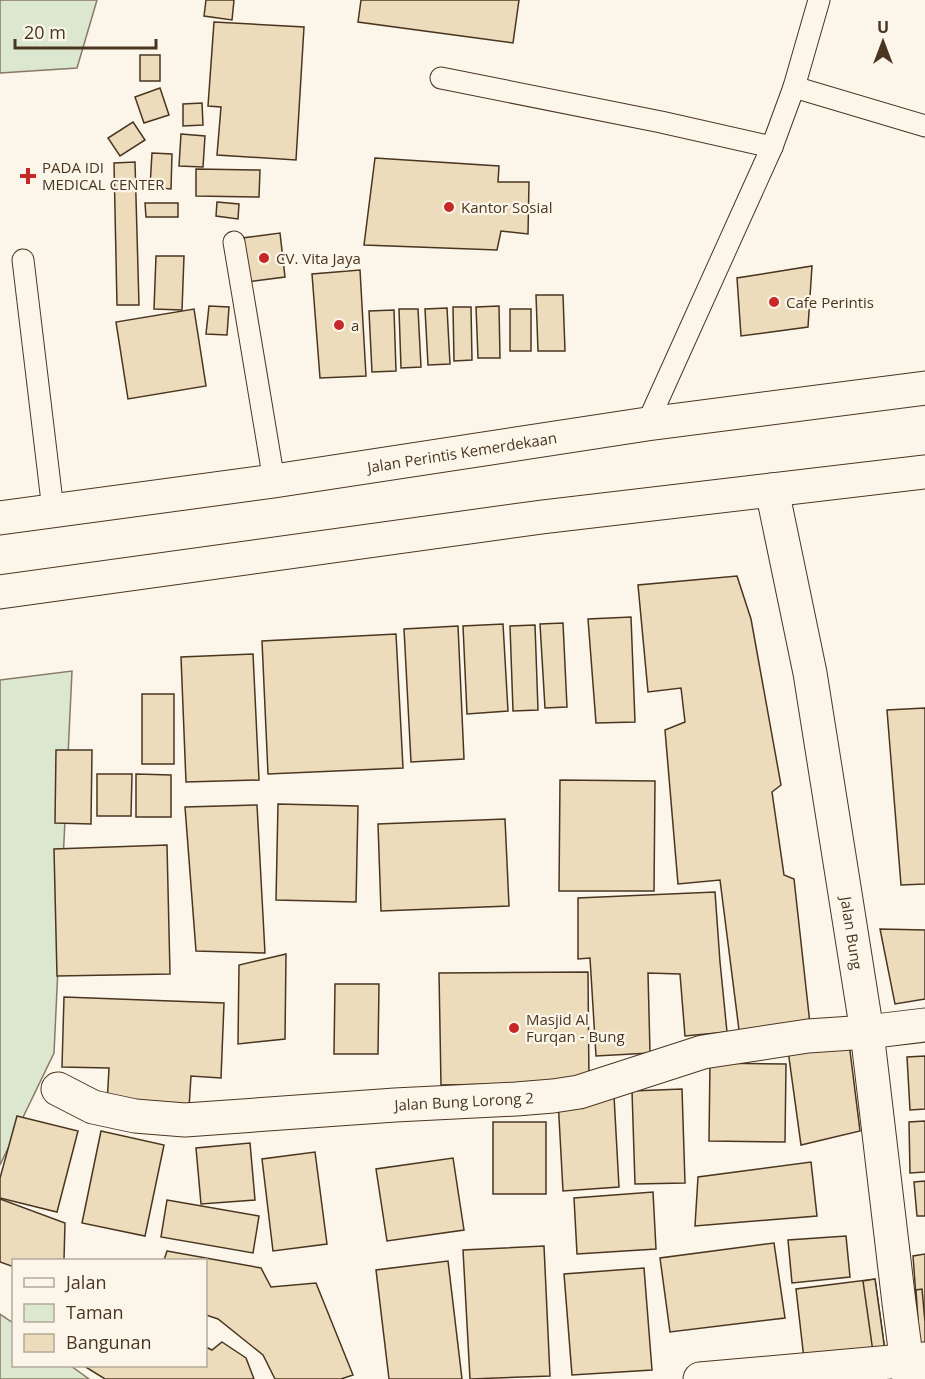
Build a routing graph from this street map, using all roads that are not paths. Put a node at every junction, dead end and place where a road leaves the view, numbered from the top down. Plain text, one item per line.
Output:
1 (819, 0) edge
2 (441, 78) dead end
3 (794, 87) junction
4 (925, 126) edge
5 (772, 147) junction
6 (234, 242) dead end
7 (23, 260) dead end
8 (925, 388) edge
9 (647, 424) junction
10 (925, 472) edge
11 (274, 481) junction
12 (772, 490) junction
13 (53, 510) junction
14 (0, 518) edge
15 (0, 592) edge
16 (925, 1025) edge
17 (867, 1032) junction
18 (58, 1089) dead end
19 (914, 1366) edge
20 (700, 1379) edge

1 - 3 lane
2 - 5 lane
3 - 4 lane
3 - 5 lane
5 - 9 lane
6 - 11 lane
7 - 13 lane
8 - 9 main road, Jalan Perintis Kemerdekaan
9 - 11 main road, Jalan Perintis Kemerdekaan
10 - 12 main road
11 - 13 main road, Jalan Perintis Kemerdekaan
12 - 15 main road
12 - 17 main road, Jalan Bung
13 - 14 main road, Jalan Perintis Kemerdekaan
16 - 17 main road, Jalan Bung Lorong 2
17 - 18 main road, Jalan Bung Lorong 2
17 - 19 main road, Jalan Bung
19 - 20 main road

